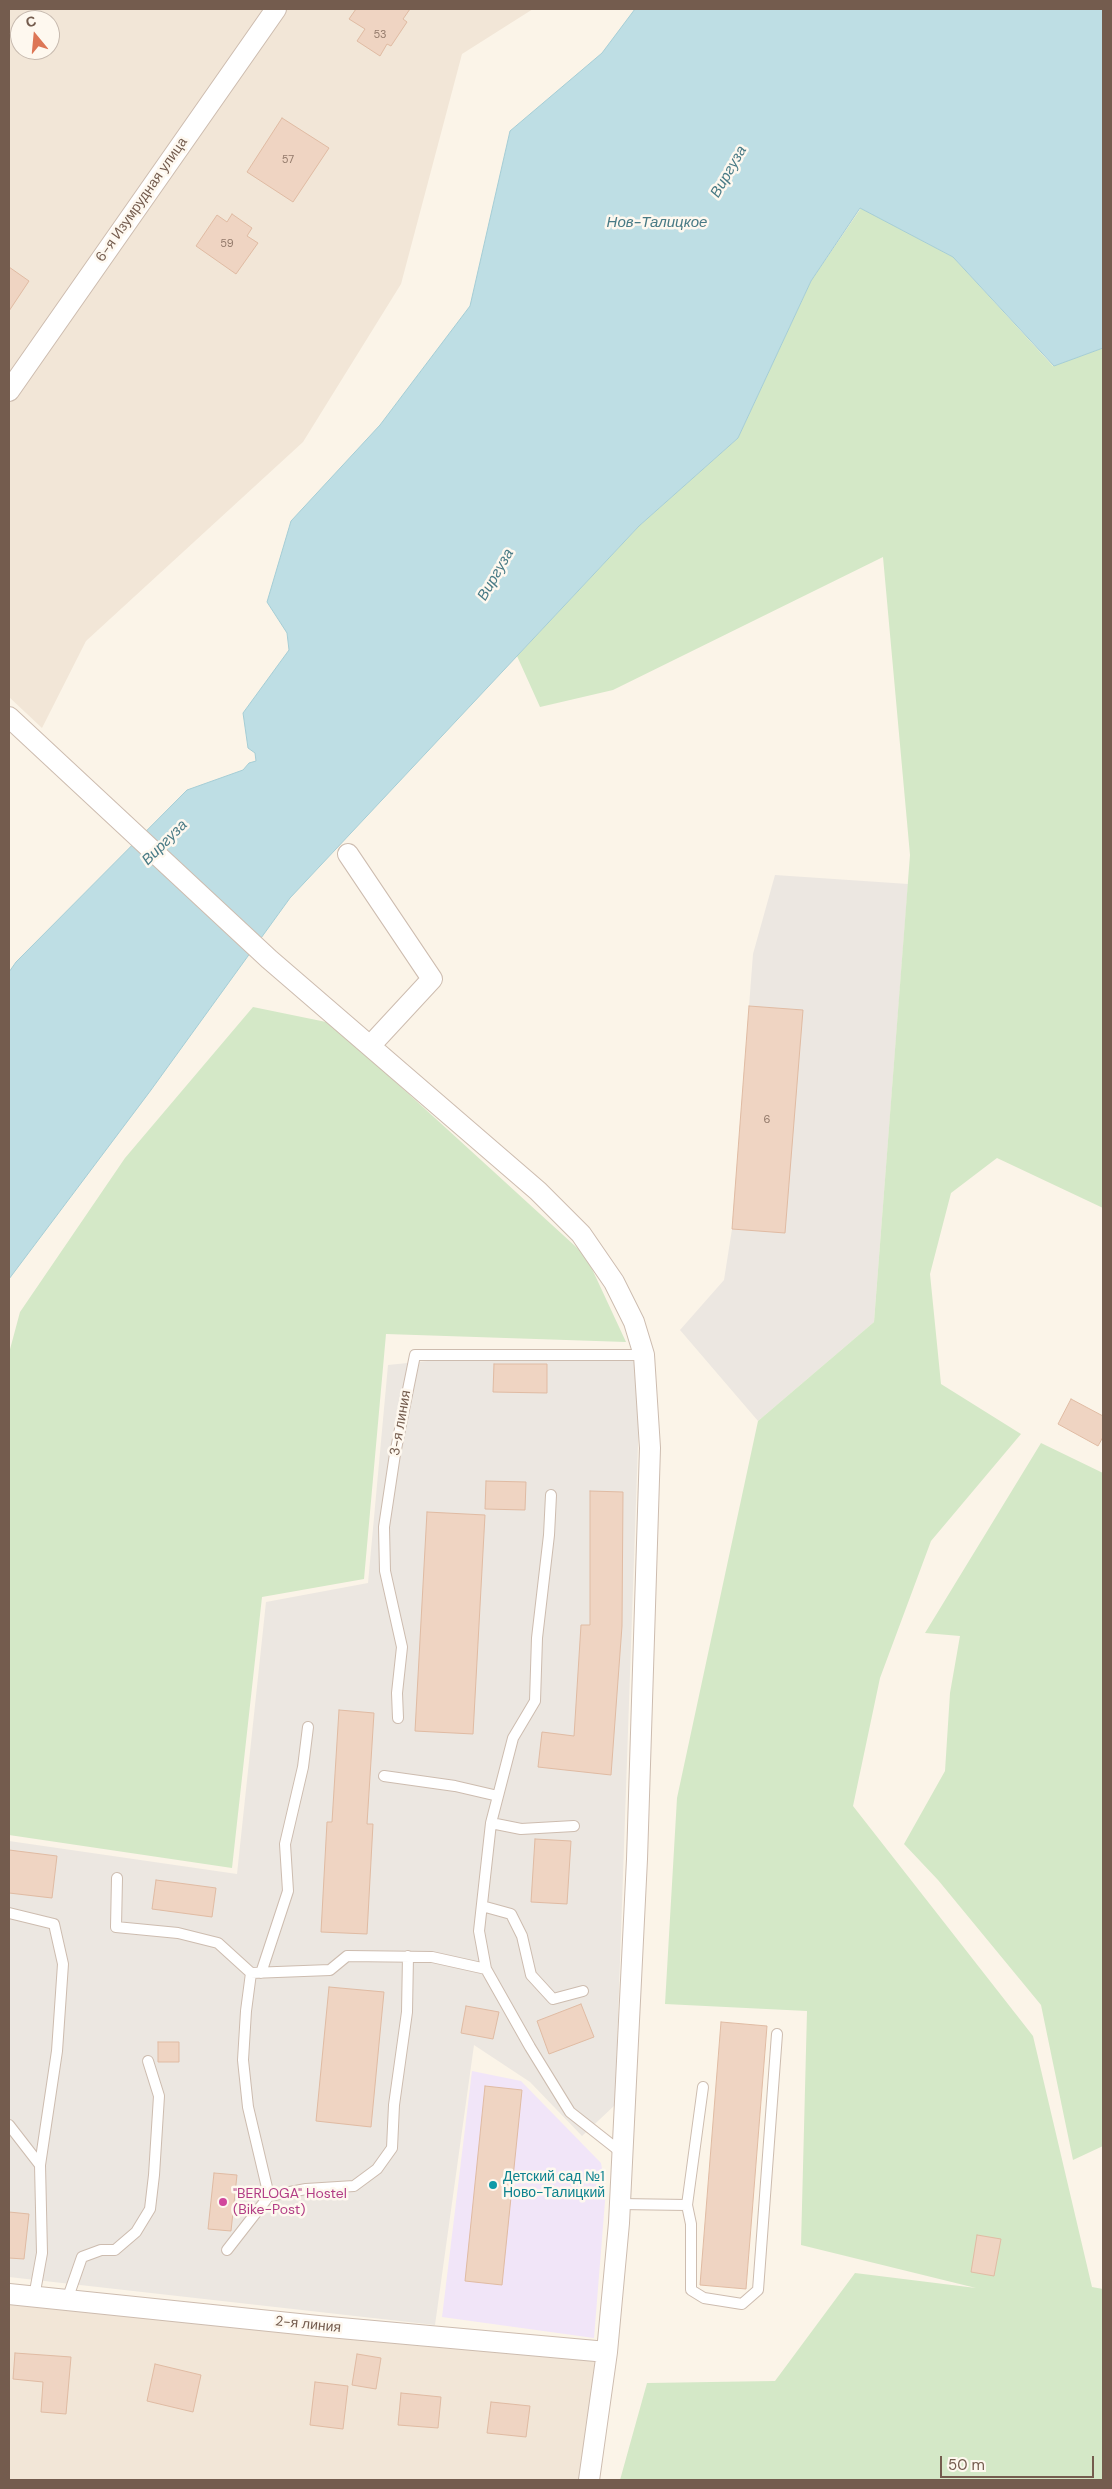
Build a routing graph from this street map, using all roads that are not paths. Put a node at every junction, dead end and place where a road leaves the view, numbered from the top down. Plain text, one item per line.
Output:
1 (276, 9) edge
2 (9, 391) edge
3 (9, 717) edge
4 (348, 854) dead end
5 (370, 1046) junction
6 (644, 1355) junction
7 (550, 1495) dead end
8 (398, 1718) dead end
9 (308, 1727) dead end
10 (384, 1776) dead end
11 (498, 1796) junction
12 (491, 1822) junction
13 (574, 1826) dead end
14 (118, 1878) dead end
15 (482, 1906) junction
16 (9, 1913) edge
17 (408, 1956) junction
18 (486, 1969) junction
19 (256, 1973) junction
20 (583, 1991) dead end
21 (777, 2034) dead end
22 (148, 2061) dead end
23 (703, 2087) dead end
24 (9, 2125) edge
25 (623, 2154) junction
26 (40, 2165) junction
27 (269, 2196) junction
28 (620, 2204) junction
29 (687, 2205) junction
30 (227, 2250) dead end
31 (9, 2294) edge
32 (34, 2297) junction
33 (67, 2300) junction
34 (607, 2352) junction
35 (589, 2480) edge

1 - 2 street, 6-я Изумрудная улица
3 - 5 street
4 - 5 street
5 - 6 street
6 - 8 lane, 3-я линия
6 - 25 street
7 - 11 lane
9 - 19 lane
10 - 11 lane
11 - 12 lane
12 - 13 lane
12 - 15 lane
14 - 19 lane
15 - 18 lane
15 - 20 lane
16 - 26 lane
17 - 18 lane
17 - 19 lane
17 - 27 lane
18 - 25 lane
19 - 27 lane
21 - 29 lane
22 - 33 lane
23 - 29 lane
24 - 26 lane
25 - 28 street
26 - 32 lane
27 - 30 lane
28 - 29 lane
28 - 34 street
31 - 32 street, 2-я линия
32 - 33 street, 2-я линия
33 - 34 street, 2-я линия
34 - 35 street

